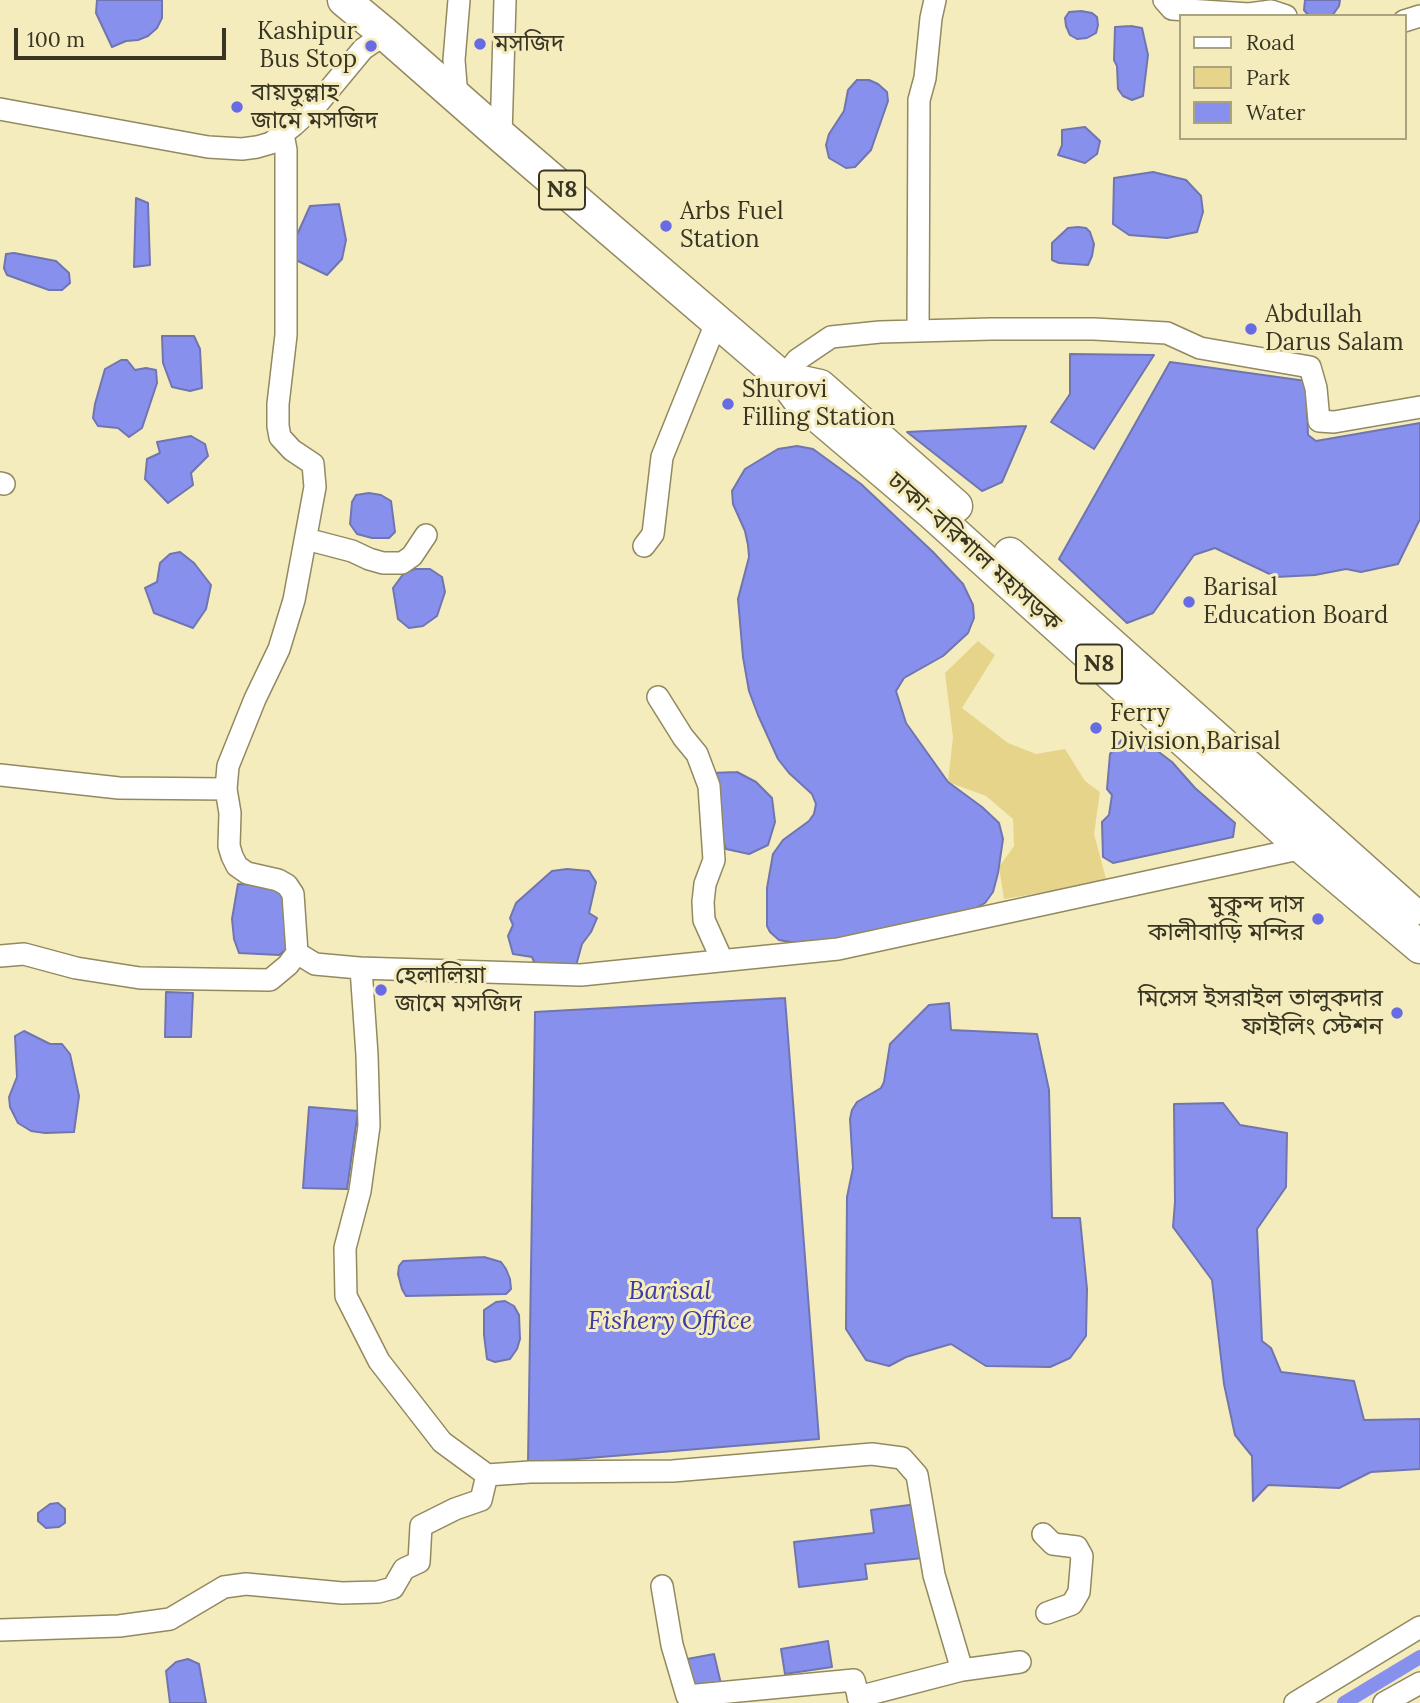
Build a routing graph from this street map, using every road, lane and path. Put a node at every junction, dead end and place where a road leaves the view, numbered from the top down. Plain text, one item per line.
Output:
1 (344, 0) edge
2 (459, 0) edge
3 (505, 0) edge
4 (935, 0) edge
5 (1164, 0) edge
6 (1249, 14) edge
7 (1249, 14) edge
8 (1280, 14) edge
9 (385, 34) junction
10 (457, 97) junction
11 (0, 110) edge
12 (283, 134) junction
13 (501, 136) junction
14 (716, 323) junction
15 (918, 331) junction
16 (783, 378) junction
17 (1420, 407) edge
18 (426, 535) dead end
19 (306, 539) junction
20 (644, 545) dead end
21 (658, 697) dead end
22 (0, 775) edge
23 (226, 789) junction
24 (1303, 848) junction
25 (1420, 920) edge
26 (1420, 947) edge
27 (297, 953) junction
28 (0, 956) edge
29 (722, 960) junction
30 (361, 968) junction
31 (487, 1475) junction
32 (1043, 1534) dead end
33 (662, 1586) dead end
34 (1047, 1613) dead end
35 (1420, 1628) edge
36 (0, 1630) edge
37 (1020, 1662) dead end
38 (962, 1670) junction
39 (1420, 1683) edge
40 (859, 1700) edge
41 (1295, 1703) edge
42 (1384, 1703) edge

1 - 9 highway, ঢাকা-বরিশাল মহাসড়ক / N8
2 - 10 street
3 - 13 street
4 - 15 street
5 - 6 street
7 - 8 street
9 - 10 highway, ঢাকা-বরিশাল মহাসড়ক / N8
9 - 12 street
10 - 13 highway, ঢাকা-বরিশাল মহাসড়ক / N8
11 - 12 street
12 - 19 street
13 - 14 highway, ঢাকা-বরিশাল মহাসড়ক / N8
14 - 16 highway, ঢাকা-বরিশাল মহাসড়ক / N8
14 - 20 street
15 - 16 street
15 - 17 street
16 - 24 highway, ঢাকা-বরিশাল মহাসড়ক / N8
16 - 25 highway, ঢাকা-বরিশাল মহাসড়ক / N8
18 - 19 street
19 - 23 street
21 - 29 street
22 - 23 street
23 - 27 street
24 - 26 highway, ঢাকা-বরিশাল মহাসড়ক / N8
24 - 29 street
27 - 28 street
27 - 30 street
29 - 30 street
30 - 31 street
31 - 36 street
31 - 38 street
32 - 34 street
33 - 40 street
35 - 41 street
37 - 38 street
38 - 40 street
39 - 42 street

